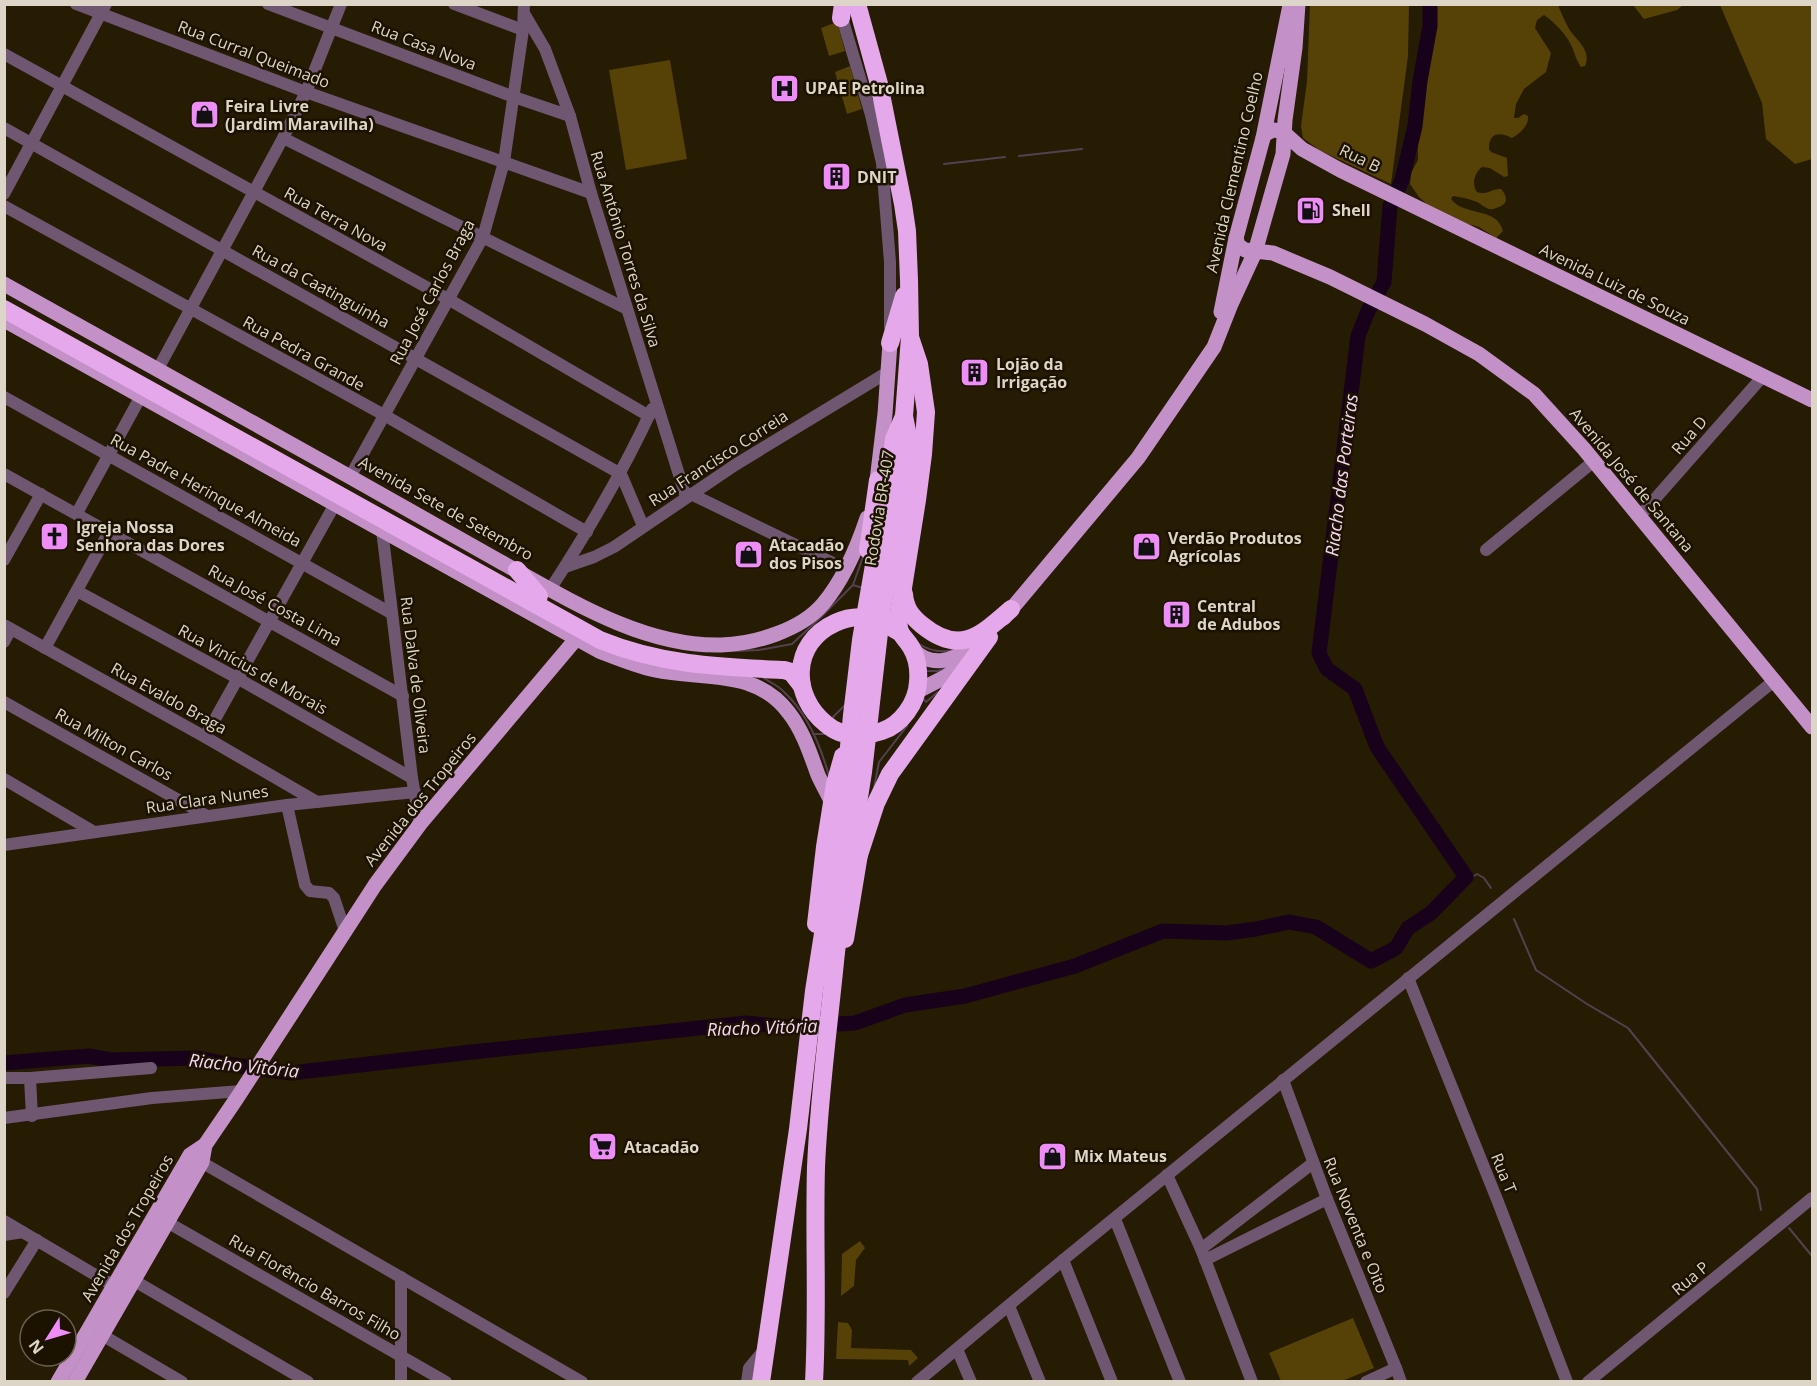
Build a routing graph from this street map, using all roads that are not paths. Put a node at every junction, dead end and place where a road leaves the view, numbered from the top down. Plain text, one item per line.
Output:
1 (75, 4) edge
2 (268, 4) edge
3 (341, 4) edge
4 (454, 4) edge
5 (857, 4) edge
6 (1290, 4) edge
7 (1298, 4) edge
8 (841, 9) edge
9 (104, 10) edge
10 (525, 10) edge
11 (332, 28) junction
12 (523, 30) junction
13 (4, 54) edge
14 (62, 87) junction
15 (306, 92) junction
16 (514, 97) junction
17 (570, 116) junction
18 (4, 128) edge
19 (1284, 132) junction
20 (283, 138) junction
21 (1263, 138) junction
22 (32, 144) junction
23 (504, 162) junction
24 (254, 193) junction
25 (591, 193) junction
26 (4, 194) edge
27 (1402, 199) joint
28 (4, 206) edge
29 (483, 237) junction
30 (1236, 238) junction
31 (222, 250) junction
32 (1255, 252) junction
33 (909, 280) junction
34 (4, 284) edge
35 (4, 297) edge
36 (448, 300) junction
37 (189, 308) junction
38 (4, 309) edge
39 (627, 309) junction
40 (4, 320) edge
41 (910, 337) junction
42 (890, 343) junction
43 (1214, 347) junction
44 (417, 358) junction
45 (158, 369) junction
46 (888, 372) junction
47 (1764, 375) junction
48 (141, 396) junction
49 (4, 397) edge
50 (1812, 400) edge
51 (656, 401) junction
52 (384, 416) junction
53 (649, 416) junction
54 (110, 455) junction
55 (1594, 461) junction
56 (4, 474) edge
57 (621, 474) junction
58 (891, 476) junction
59 (350, 477) junction
60 (41, 494) junction
61 (688, 495) junction
62 (335, 504) junction
63 (77, 513) junction
64 (1639, 517) junction
65 (643, 526) junction
66 (382, 530) junction
67 (110, 532) junction
68 (587, 532) junction
69 (417, 544) junction
70 (1486, 550) dead end
71 (6, 554) edge
72 (302, 562) junction
73 (565, 567) junction
74 (845, 569) junction
75 (517, 570) joint
76 (903, 590) junction
77 (77, 591) junction
78 (545, 592) junction
79 (1011, 609) junction
80 (392, 613) junction
81 (844, 619) junction
82 (269, 621) junction
83 (8, 627) edge
84 (899, 632) junction
85 (989, 637) junction
86 (576, 639) junction
87 (4, 642) edge
88 (911, 647) junction
89 (45, 648) junction
90 (642, 655) junction
91 (620, 659) junction
92 (802, 659) junction
93 (237, 678) junction
94 (1775, 680) junction
95 (802, 686) junction
96 (916, 692) junction
97 (403, 696) junction
98 (4, 702) edge
99 (1812, 727) edge
100 (831, 729) junction
101 (880, 732) junction
102 (205, 737) junction
103 (412, 778) junction
104 (4, 779) edge
105 (415, 792) junction
106 (317, 802) junction
107 (832, 803) junction
108 (287, 805) junction
109 (207, 816) junction
110 (420, 824) junction
111 (94, 832) junction
112 (4, 845) edge
113 (858, 858) junction
114 (345, 931) junction
115 (834, 974) junction
116 (1408, 978) junction
117 (815, 986) junction
118 (818, 1060) junction
119 (151, 1068) dead end
120 (4, 1078) edge
121 (30, 1078) junction
122 (1283, 1080) junction
123 (245, 1086) junction
124 (32, 1116) junction
125 (4, 1118) edge
126 (196, 1159) junction
127 (1313, 1162) junction
128 (1167, 1175) junction
129 (1812, 1198) edge
130 (1327, 1199) junction
131 (1115, 1219) junction
132 (4, 1221) edge
133 (166, 1222) junction
134 (23, 1232) junction
135 (4, 1235) edge
136 (37, 1240) junction
137 (1203, 1254) junction
138 (1063, 1260) junction
139 (401, 1277) junction
140 (133, 1280) junction
141 (114, 1286) junction
142 (4, 1293) edge
143 (1009, 1306) junction
144 (102, 1335) junction
145 (957, 1349) junction
146 (764, 1350) junction
147 (401, 1355) junction
148 (1396, 1368) junction
149 (58, 1382) edge
150 (75, 1382) edge
151 (182, 1382) edge
152 (308, 1382) edge
153 (401, 1382) edge
154 (446, 1382) edge
155 (582, 1382) edge
156 (747, 1382) edge
157 (761, 1382) edge
158 (814, 1382) edge
159 (917, 1382) edge
160 (971, 1382) edge
161 (1040, 1382) edge
162 (1112, 1382) edge
163 (1180, 1382) edge
164 (1252, 1382) edge
165 (1366, 1382) edge
166 (1401, 1382) edge
167 (1567, 1382) edge
168 (1588, 1382) edge

1 - 9 street, Rua Curral Queimado
2 - 11 street, Rua Casa Nova
3 - 11 street
4 - 12 street
5 - 33 highway
6 - 21 main road, Avenida Clementino Coelho
7 - 19 main road
8 - 42 street
9 - 14 street
9 - 15 street, Rua Curral Queimado
10 - 12 street, Rua José Carlos Braga
10 - 17 street, Rua Antônio Torres da Silva
11 - 15 street
11 - 16 street, Rua Casa Nova
12 - 16 street, Rua José Carlos Braga
13 - 14 street, Rua Terra Nova
14 - 22 street
14 - 24 street, Rua Terra Nova
15 - 20 street
15 - 23 street, Rua Curral Queimado
16 - 17 street, Rua Casa Nova
16 - 23 street, Rua José Carlos Braga
17 - 25 street, Rua Antônio Torres da Silva
18 - 22 street, Rua da Caatinguinha
19 - 21 main road
19 - 27 main road, Rua B
19 - 32 main road, Avenida Clementino Coelho
20 - 24 street
20 - 29 street
21 - 30 main road, Avenida Clementino Coelho
22 - 26 street
22 - 31 street, Rua da Caatinguinha
23 - 25 street, Rua Curral Queimado
23 - 29 street, Rua José Carlos Braga
24 - 31 street
24 - 36 street, Rua Terra Nova
25 - 39 street, Rua Antônio Torres da Silva
27 - 47 main road, Avenida Luiz de Souza
28 - 37 street, Rua Pedra Grande
29 - 36 street, Rua José Carlos Braga
29 - 39 street
30 - 32 main road
30 - 43 main road, Avenida Clementino Coelho
31 - 37 street
31 - 44 street, Rua da Caatinguinha
32 - 43 main road, Avenida Clementino Coelho
32 - 55 main road, Avenida José de Santana
33 - 41 highway
33 - 42 highway
34 - 45 main road, Avenida Sete de Setembro
35 - 78 highway, Avenida Sete de Setembro
36 - 44 street, Rua José Carlos Braga
36 - 53 street, Rua Terra Nova
37 - 45 street
37 - 52 street, Rua Pedra Grande
38 - 69 highway
39 - 51 street, Rua Antônio Torres da Silva
40 - 48 main road
41 - 58 highway, Rodovia BR-407
41 - 76 highway
42 - 46 main road, Avenida Sete de Setembro
43 - 79 main road, Avenida Clementino Coelho
44 - 52 street, Rua José Carlos Braga
44 - 57 street, Rua da Caatinguinha
45 - 59 main road, Avenida Sete de Setembro
46 - 58 main road, Avenida Sete de Setembro
46 - 61 street, Rua Francisco Correia
47 - 50 main road, Avenida Luiz de Souza
47 - 64 street, Rua D
48 - 54 street
48 - 62 main road
49 - 54 street, Rua Padre Herinque Almeida
51 - 53 street
51 - 61 street, Rua Antônio Torres da Silva
52 - 59 street, Rua José Carlos Braga
52 - 68 street, Rua Pedra Grande
53 - 57 street
54 - 63 street
54 - 72 street, Rua Padre Herinque Almeida
55 - 64 main road, Avenida José de Santana
55 - 70 street
56 - 60 street, Rua José Costa Lima
57 - 65 street
57 - 68 street
58 - 74 main road, Avenida Sete de Setembro
58 - 81 highway
58 - 115 highway, Rodovia BR-407, bridge
58 - 117 highway, Rodovia BR-407, bridge
59 - 75 main road, Avenida Sete de Setembro
60 - 63 street, Rua José Costa Lima
60 - 71 street
61 - 65 street, Rua Francisco Correia
61 - 74 street
62 - 66 main road
62 - 72 street
63 - 67 street, Rua José Costa Lima
64 - 94 main road, Avenida José de Santana
65 - 73 street, Rua Francisco Correia
66 - 69 main road
66 - 80 street, Rua Dalva de Oliveira
67 - 77 street
67 - 82 street, Rua José Costa Lima
68 - 73 street
69 - 86 main road
69 - 90 highway
72 - 80 street, Rua Padre Herinque Almeida
72 - 82 street
73 - 78 street
74 - 78 main road, Avenida Sete de Setembro
75 - 78 highway
76 - 79 highway
76 - 84 highway
77 - 89 street
77 - 93 street, Rua Vinícius de Morais
78 - 92 highway, Avenida Sete de Setembro
79 - 85 main road, Avenida Clementino Coelho
79 - 88 main road, Avenida Clementino Coelho
80 - 97 street, Rua Dalva de Oliveira
81 - 84 highway
81 - 92 highway
82 - 93 street
82 - 97 street, Rua José Costa Lima
83 - 87 street
83 - 89 street, Rua Evaldo Braga
84 - 88 highway
85 - 96 main road, Avenida Clementino Coelho
85 - 113 highway
86 - 91 main road
86 - 110 main road, Avenida dos Tropeiros
88 - 96 highway
89 - 102 street, Rua Evaldo Braga
90 - 91 highway
90 - 95 highway
91 - 107 main road
92 - 95 highway
93 - 102 street
93 - 103 street, Rua Vinícius de Morais
94 - 99 main road, Avenida José de Santana
94 - 116 street
95 - 100 highway
96 - 101 highway
97 - 103 street, Rua Dalva de Oliveira
98 - 109 street, Rua Milton Carlos
100 - 101 highway
100 - 107 highway
101 - 113 highway
102 - 106 street, Rua Evaldo Braga
103 - 105 street, Rua Dalva de Oliveira
104 - 111 street
105 - 106 street, Rua Clara Nunes
105 - 110 street, Rua Dalva de Oliveira
106 - 108 street, Rua Clara Nunes
107 - 117 highway
108 - 109 street, Rua Clara Nunes
108 - 114 street
109 - 111 street, Rua Clara Nunes
110 - 114 main road, Avenida dos Tropeiros
111 - 112 street, Rua Clara Nunes
113 - 115 highway
114 - 123 main road, Avenida dos Tropeiros
115 - 118 highway, Rodovia BR-407
116 - 122 street
116 - 167 street, Rua T
117 - 118 highway, Rodovia BR-407
118 - 146 highway
118 - 158 highway
119 - 121 street
120 - 121 street
121 - 124 street
122 - 127 street, Rua Noventa e Oito
122 - 128 street
123 - 124 street
123 - 126 main road, Avenida dos Tropeiros
124 - 125 street
126 - 133 main road, Avenida dos Tropeiros
126 - 139 street
126 - 141 main road, Avenida dos Tropeiros
127 - 130 street, Rua Noventa e Oito
127 - 137 street
128 - 131 street
128 - 137 street
129 - 168 street, Rua P
130 - 137 street
130 - 148 street, Rua Noventa e Oito
131 - 138 street
131 - 163 street
132 - 134 street
133 - 140 main road, Avenida dos Tropeiros
133 - 147 street, Rua Florêncio Barros Filho
134 - 135 street
134 - 136 street
136 - 141 street
136 - 142 street
137 - 164 street
138 - 143 street
138 - 162 street
139 - 147 street
139 - 155 street
140 - 144 main road, Avenida dos Tropeiros
140 - 152 street
141 - 149 main road, Avenida dos Tropeiros
143 - 145 street
143 - 161 street
144 - 150 main road, Avenida dos Tropeiros
144 - 151 street
145 - 159 street
145 - 160 street
146 - 156 street
146 - 157 highway
147 - 153 street
147 - 154 street, Rua Florêncio Barros Filho
148 - 165 street
148 - 166 street, Rua Noventa e Oito

